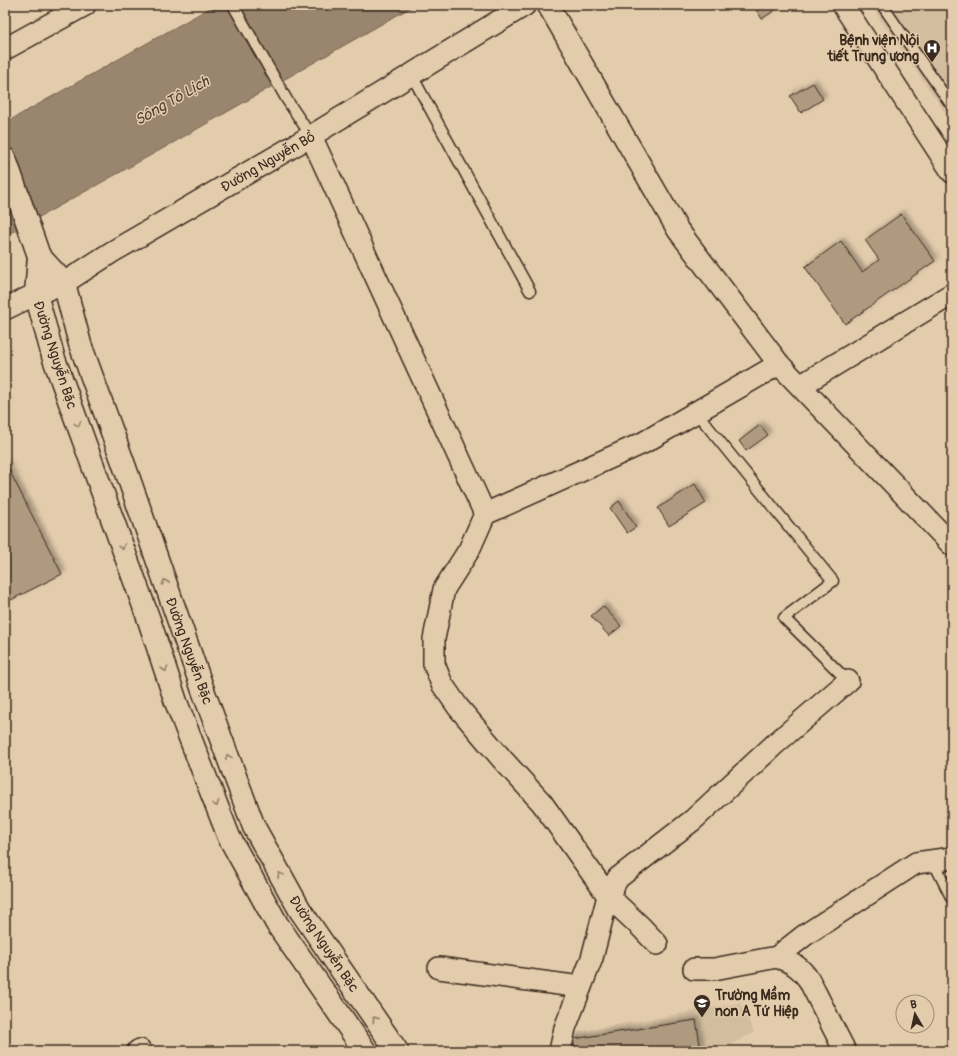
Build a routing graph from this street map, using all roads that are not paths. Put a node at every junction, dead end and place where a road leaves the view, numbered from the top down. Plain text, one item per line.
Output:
1 (85, 5) edge
2 (233, 5) edge
3 (525, 5) edge
4 (548, 5) edge
5 (843, 5) edge
6 (882, 5) edge
7 (5, 49) edge
8 (410, 74) junction
9 (952, 106) edge
10 (311, 136) junction
11 (5, 159) edge
12 (950, 163) edge
13 (35, 246) junction
14 (64, 283) junction
15 (530, 291) dead end
16 (36, 294) junction
17 (952, 294) edge
18 (5, 309) edge
19 (779, 364) junction
20 (800, 386) junction
21 (696, 412) junction
22 (486, 514) junction
23 (952, 545) edge
24 (848, 681) joint
25 (942, 859) edge
26 (608, 896) junction
27 (952, 899) edge
28 (657, 944) dead end
29 (777, 957) junction
30 (438, 968) dead end
31 (694, 969) dead end
32 (581, 987) junction
33 (364, 1051) edge
34 (397, 1051) edge
35 (560, 1051) edge
36 (845, 1051) edge

1 - 7 street
2 - 10 lane
3 - 8 street, Đường Nguyễn Bồ
4 - 19 street
5 - 12 street
6 - 9 lane
8 - 10 street, Đường Nguyễn Bồ
8 - 15 lane
10 - 14 street, Đường Nguyễn Bồ
10 - 22 street
11 - 13 main road
13 - 14 main road, Đường Nguyễn Bặc
13 - 16 main road, Đường Nguyễn Bặc
14 - 16 street, Đường Nguyễn Bồ
34 -> 14 main road, Đường Nguyễn Bặc
16 - 18 street, Đường Nguyễn Bồ
16 -> 33 main road, Đường Nguyễn Bặc
17 - 20 street
19 - 20 street
19 - 21 street
20 - 23 street
21 - 22 street
21 - 24 lane
22 - 26 street
24 - 26 street
25 - 27 lane
25 - 29 street
26 - 28 street
26 - 32 street
29 - 31 street
29 - 36 street
30 - 32 street
32 - 35 street

